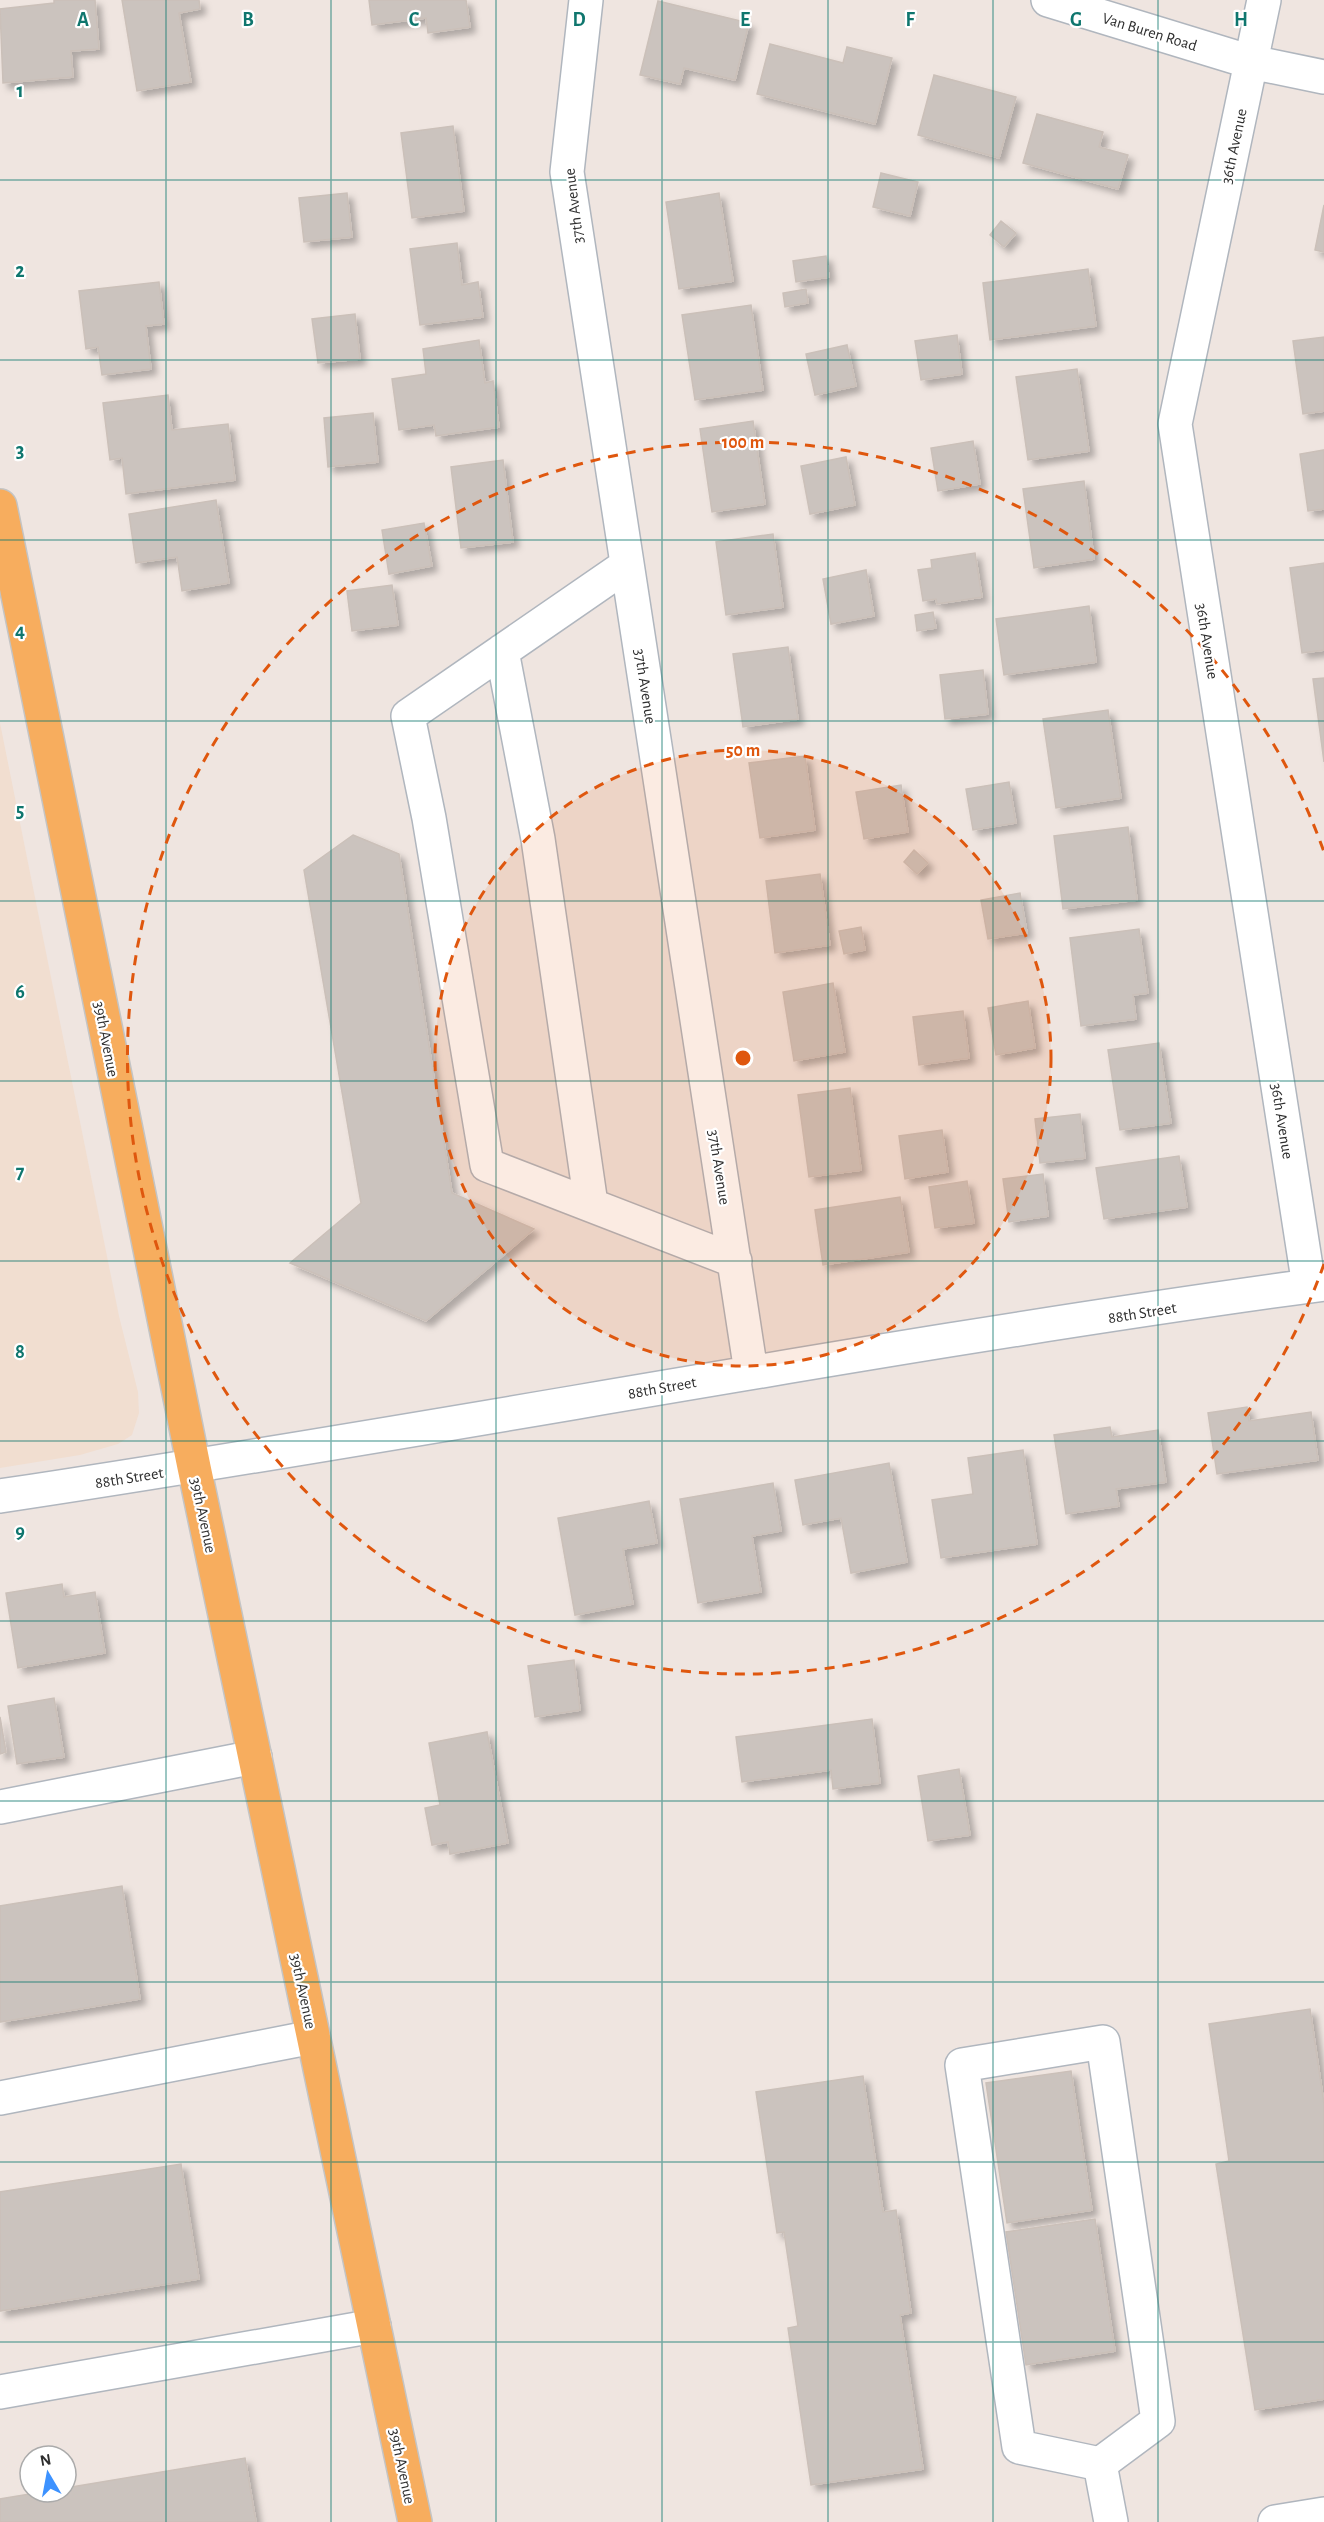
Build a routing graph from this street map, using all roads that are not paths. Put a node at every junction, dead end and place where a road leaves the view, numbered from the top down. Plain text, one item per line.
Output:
1 (586, 0) edge
2 (1048, 0) edge
3 (1264, 0) edge
4 (1251, 62) junction
5 (1324, 77) edge
6 (0, 507) edge
7 (627, 565) junction
8 (502, 651) junction
9 (591, 1204) junction
10 (735, 1261) junction
11 (1317, 1285) edge
12 (751, 1372) junction
13 (194, 1467) junction
14 (0, 1496) edge
15 (255, 1757) junction
16 (0, 1807) edge
17 (313, 2037) junction
18 (0, 2098) edge
19 (374, 2326) junction
20 (0, 2392) edge
21 (1100, 2464) junction
22 (1324, 2514) edge
23 (415, 2522) edge
24 (1111, 2522) edge
25 (1275, 2522) edge

1 - 7 street, 37th Avenue
2 - 4 street, Van Buren Road
3 - 4 street, 36th Avenue
4 - 5 street, Van Buren Road
4 - 11 street, 36th Avenue
6 - 13 main road, 39th Avenue
7 - 8 street
7 - 10 street, 37th Avenue
8 - 9 street
8 - 9 street
9 - 10 street
10 - 12 street, 37th Avenue
11 - 12 street, 88th Street
12 - 13 street, 88th Street
13 - 14 street, 88th Street
13 - 15 main road, 39th Avenue
15 - 16 street
15 - 17 main road, 39th Avenue
17 - 18 street
17 - 19 main road, 39th Avenue
19 - 20 street
19 - 23 main road, 39th Avenue
21 - 21 street
21 - 24 street
22 - 25 street

